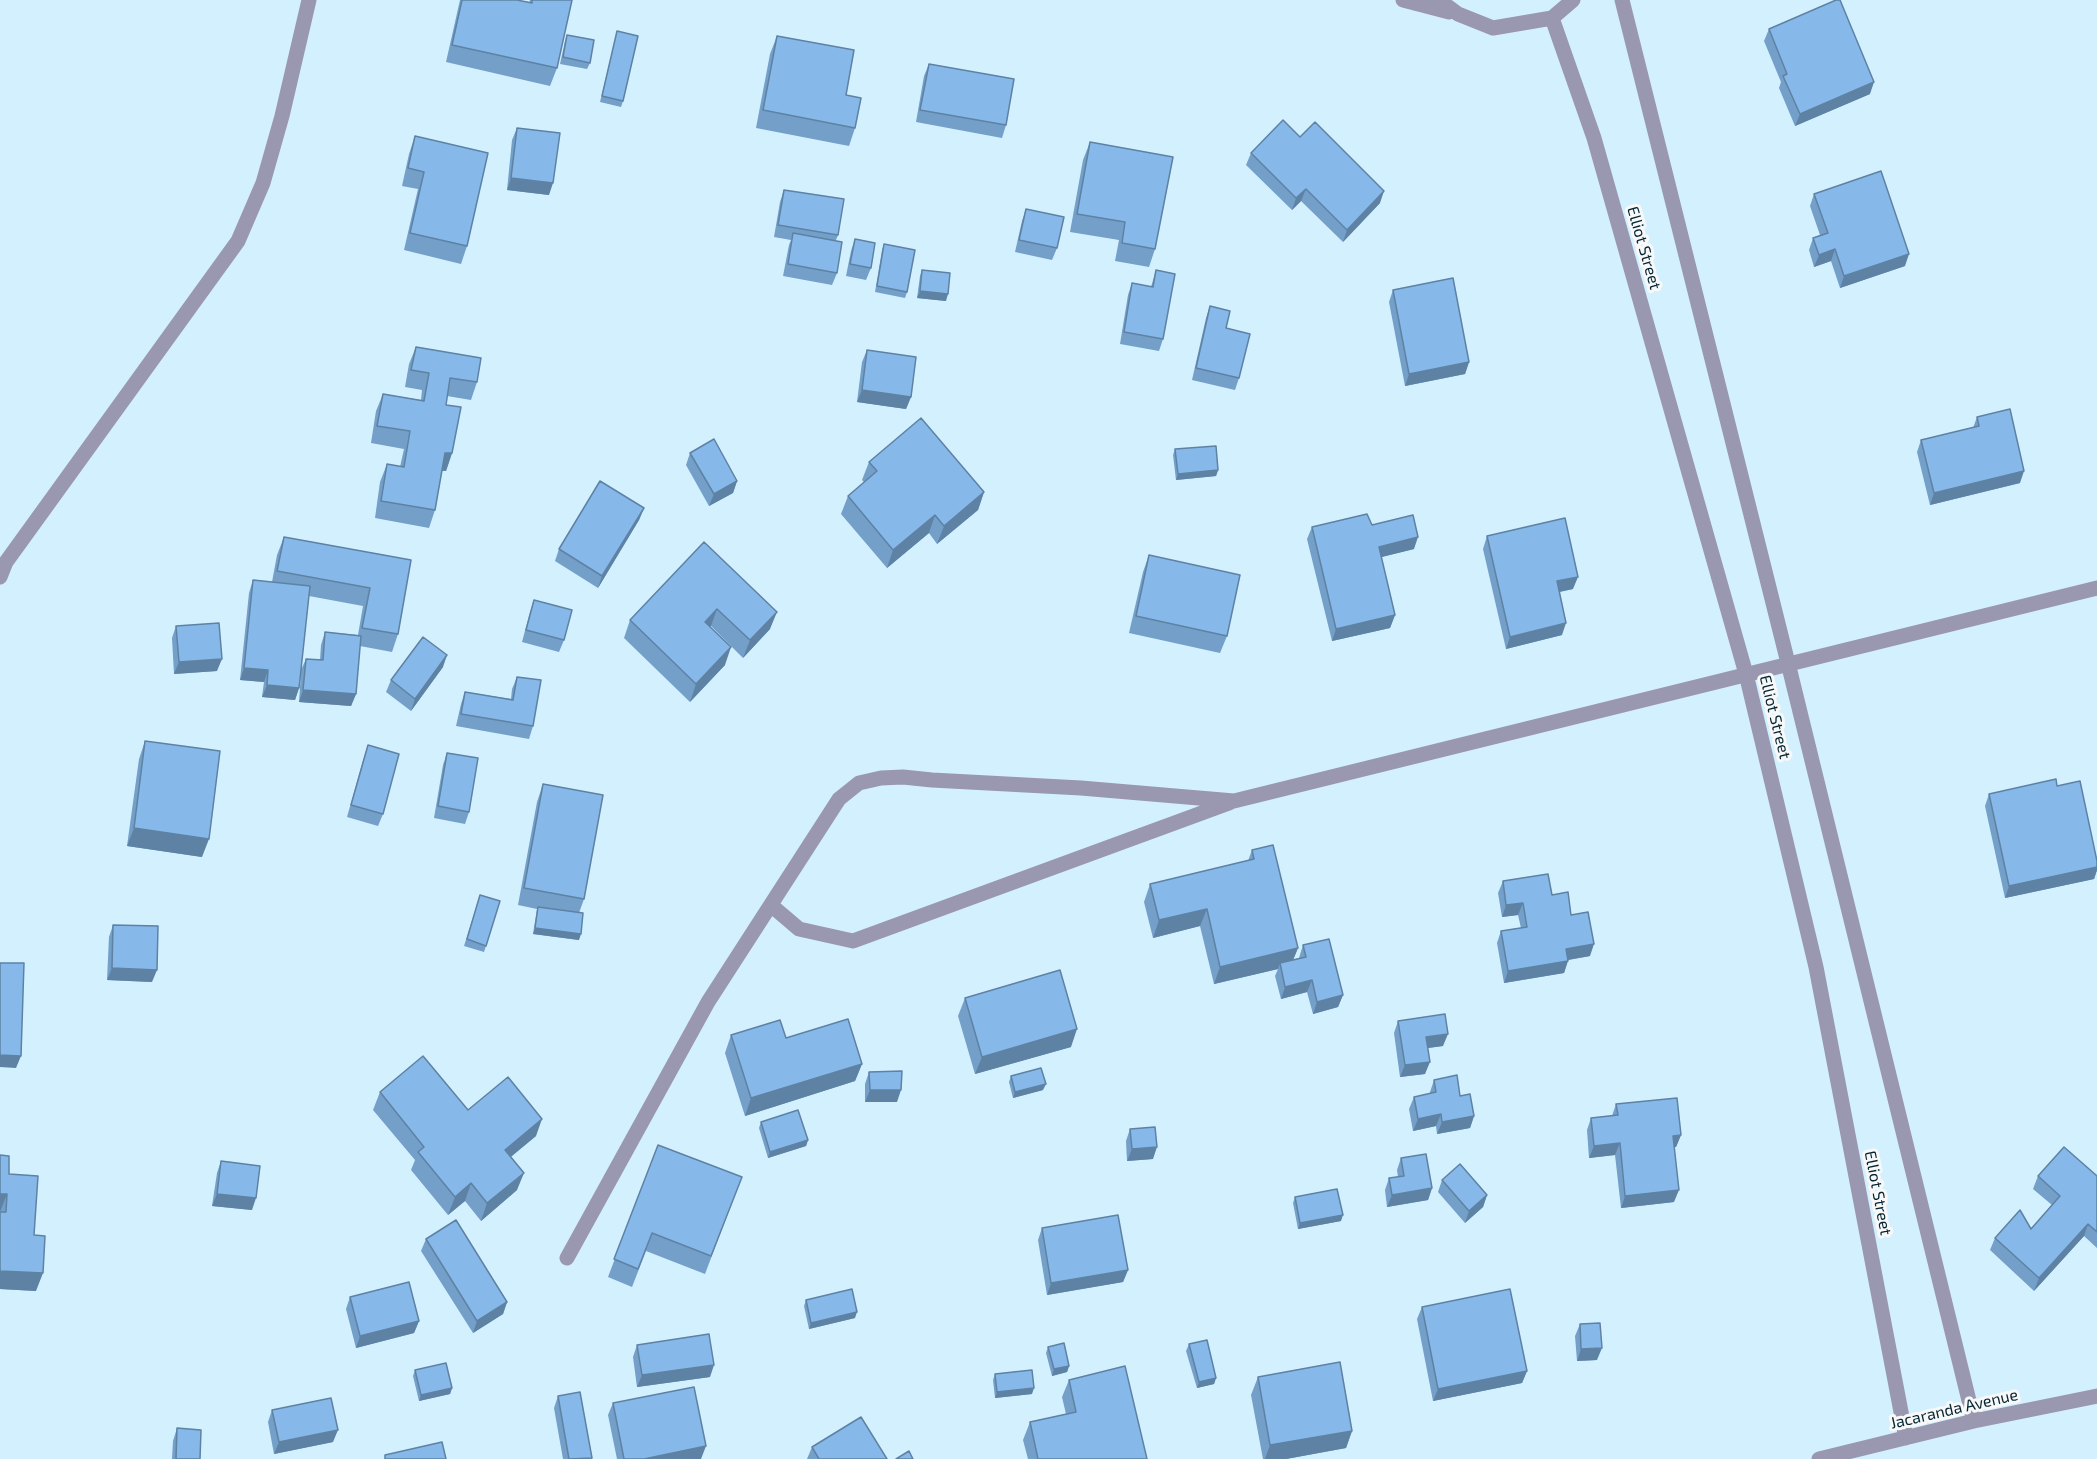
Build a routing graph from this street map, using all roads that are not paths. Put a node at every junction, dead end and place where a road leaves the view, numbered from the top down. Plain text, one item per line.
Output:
1 (309, 0) edge
2 (1403, 0) edge
3 (1439, 0) edge
4 (1573, 0) edge
5 (1622, 0) edge
6 (1458, 14) junction
7 (1552, 18) junction
8 (0, 578) edge
9 (2097, 588) edge
10 (1788, 663) junction
11 (1746, 674) junction
12 (1234, 801) junction
13 (772, 906) junction
14 (567, 1258) dead end
15 (2097, 1396) edge
16 (1974, 1421) junction
17 (1906, 1438) junction
18 (1819, 1459) edge

1 - 8 street
2 - 6 street
3 - 6 street
4 - 7 street
5 - 10 street, Elliot Street
6 - 7 street
7 - 11 street, Elliot Street
9 - 10 street
10 - 11 street
10 - 16 street, Elliot Street
11 - 12 street
11 - 17 street, Elliot Street
12 - 13 street
12 - 13 street
13 - 14 street
15 - 16 street, Jacaranda Avenue
16 - 17 street, Jacaranda Avenue
17 - 18 street, Jacaranda Avenue

